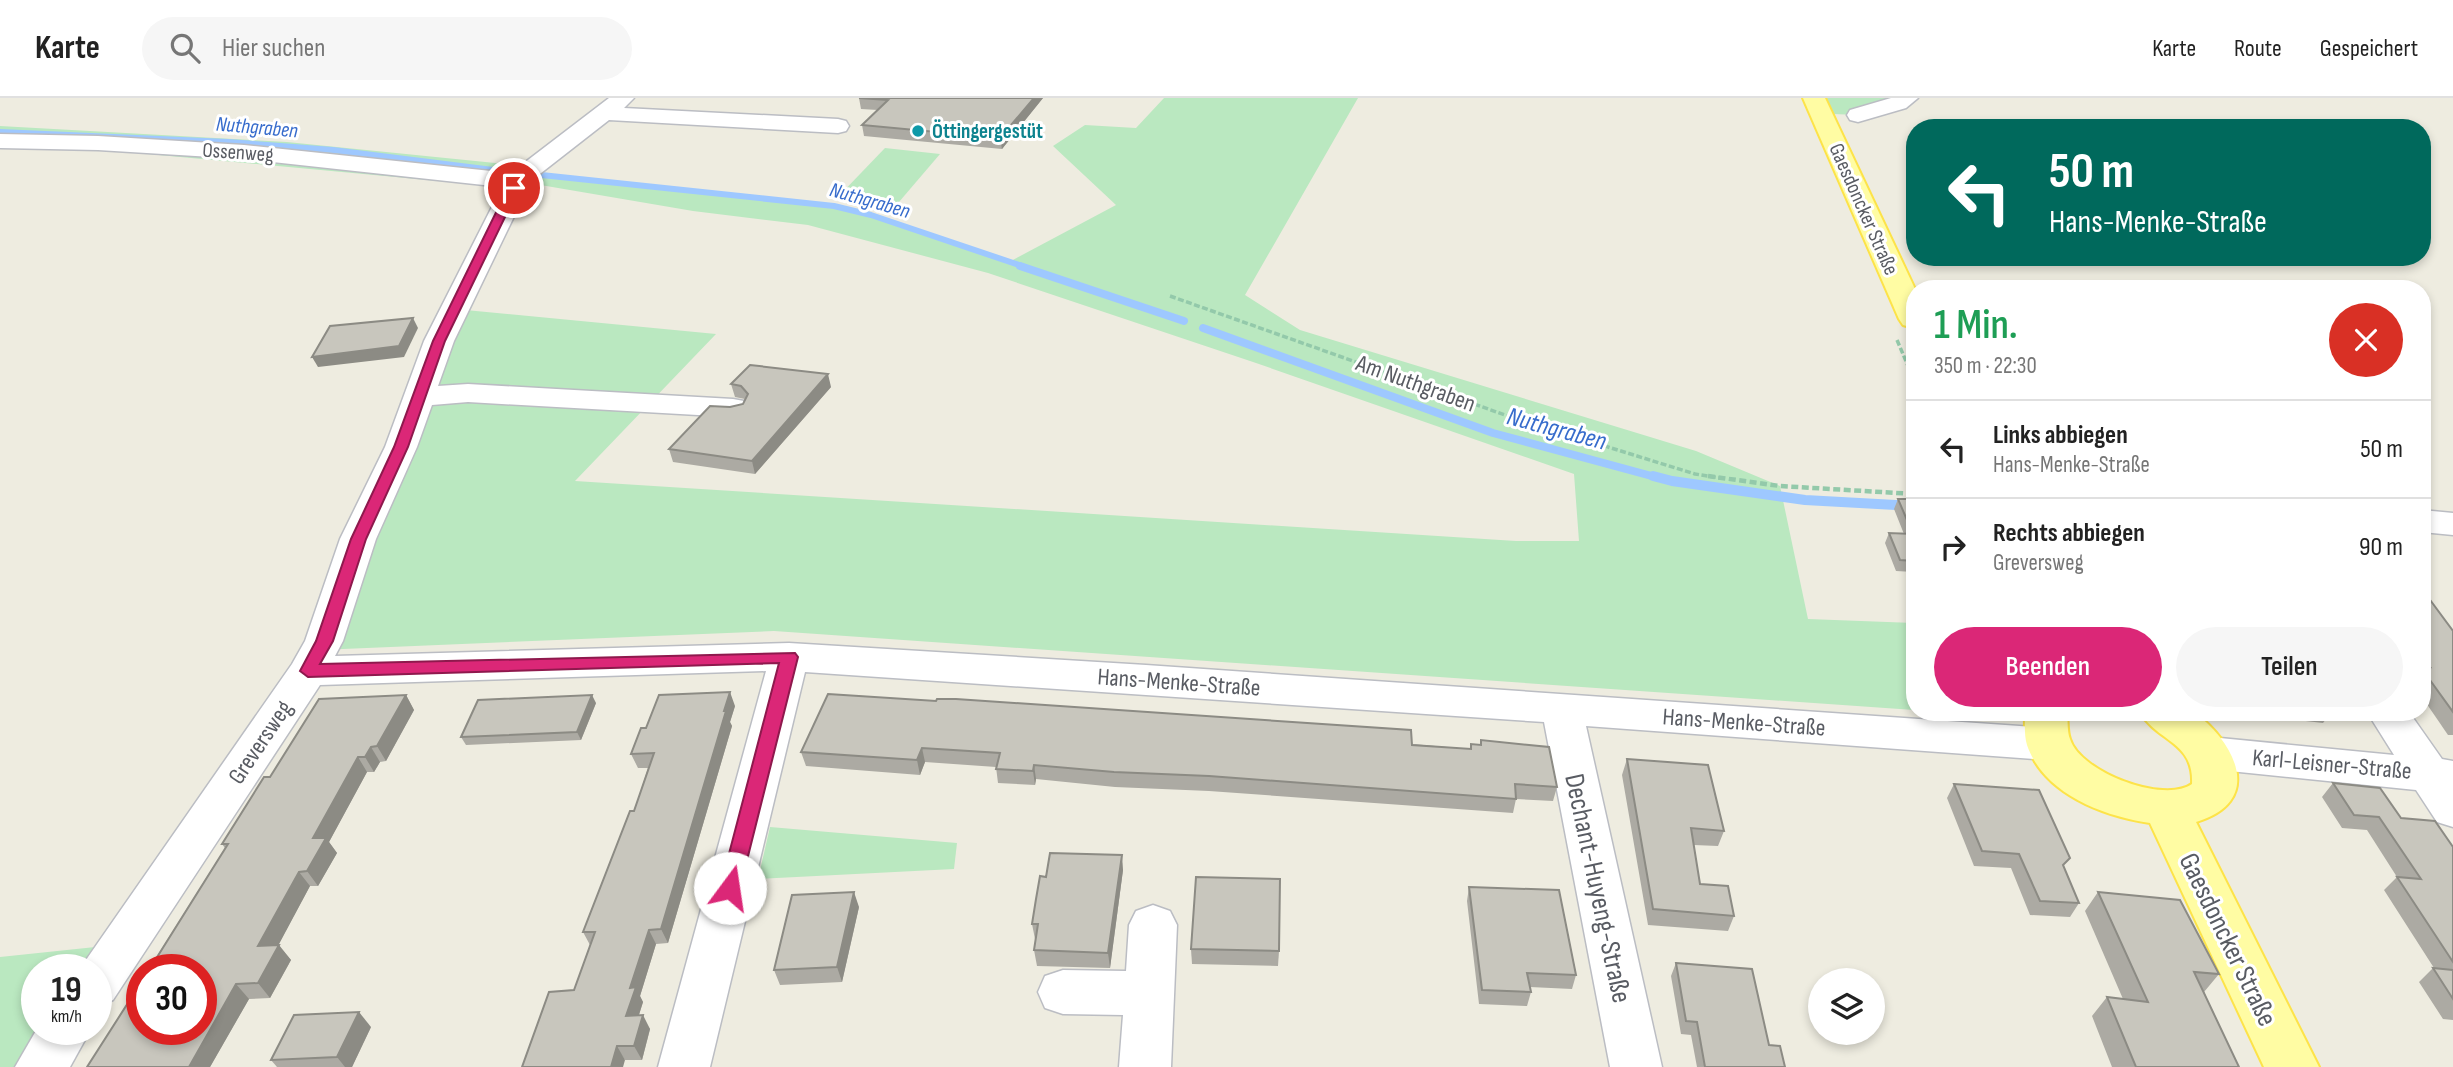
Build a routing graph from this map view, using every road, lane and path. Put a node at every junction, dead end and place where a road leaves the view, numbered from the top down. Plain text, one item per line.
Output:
1 (1814, 98) edge
2 (1907, 98) edge
3 (613, 106) edge
4 (1858, 116) dead end
5 (838, 127) dead end
6 (0, 141) edge
7 (516, 181) junction
8 (1170, 296) dead end
9 (1906, 301) edge
10 (420, 397) junction
11 (733, 408) edge
12 (1906, 494) edge
13 (2431, 522) edge
14 (2453, 524) edge
15 (789, 657) junction
16 (308, 671) junction
17 (1562, 709) junction
18 (2176, 721) edge
19 (2394, 721) edge
20 (2047, 728) edge
21 (2210, 753) junction
22 (2439, 775) edge
23 (2167, 810) junction
24 (2453, 810) edge
25 (1153, 925) dead end
26 (112, 961) edge
27 (1063, 992) dead end
28 (1150, 994) junction
29 (55, 1045) edge
30 (41, 1067) edge
31 (684, 1067) edge
32 (1145, 1067) edge
33 (1636, 1067) edge
34 (2291, 1067) edge

1 - 9 main road, Gaesdoncker Straße
2 - 4 street
3 - 5 street
3 - 7 street
6 - 7 street, Ossenweg
7 - 10 street, Greversweg
8 - 12 path, Am Nuthgraben
10 - 11 street
10 - 16 street, Greversweg
13 - 14 street
15 - 16 street, Hans-Menke-Straße
15 - 17 street, Hans-Menke-Straße
15 - 31 street
16 - 26 street, Greversweg
17 - 20 street, Hans-Menke-Straße
17 - 33 street, Dechant-Huyeng-Straße
18 - 21 main road
19 - 22 street
20 - 23 main road
21 - 22 street, Karl-Leisner-Straße
21 - 23 main road
22 - 24 street
23 - 34 main road, Gaesdoncker Straße
25 - 28 street
27 - 28 street
28 - 32 street
29 - 30 street

